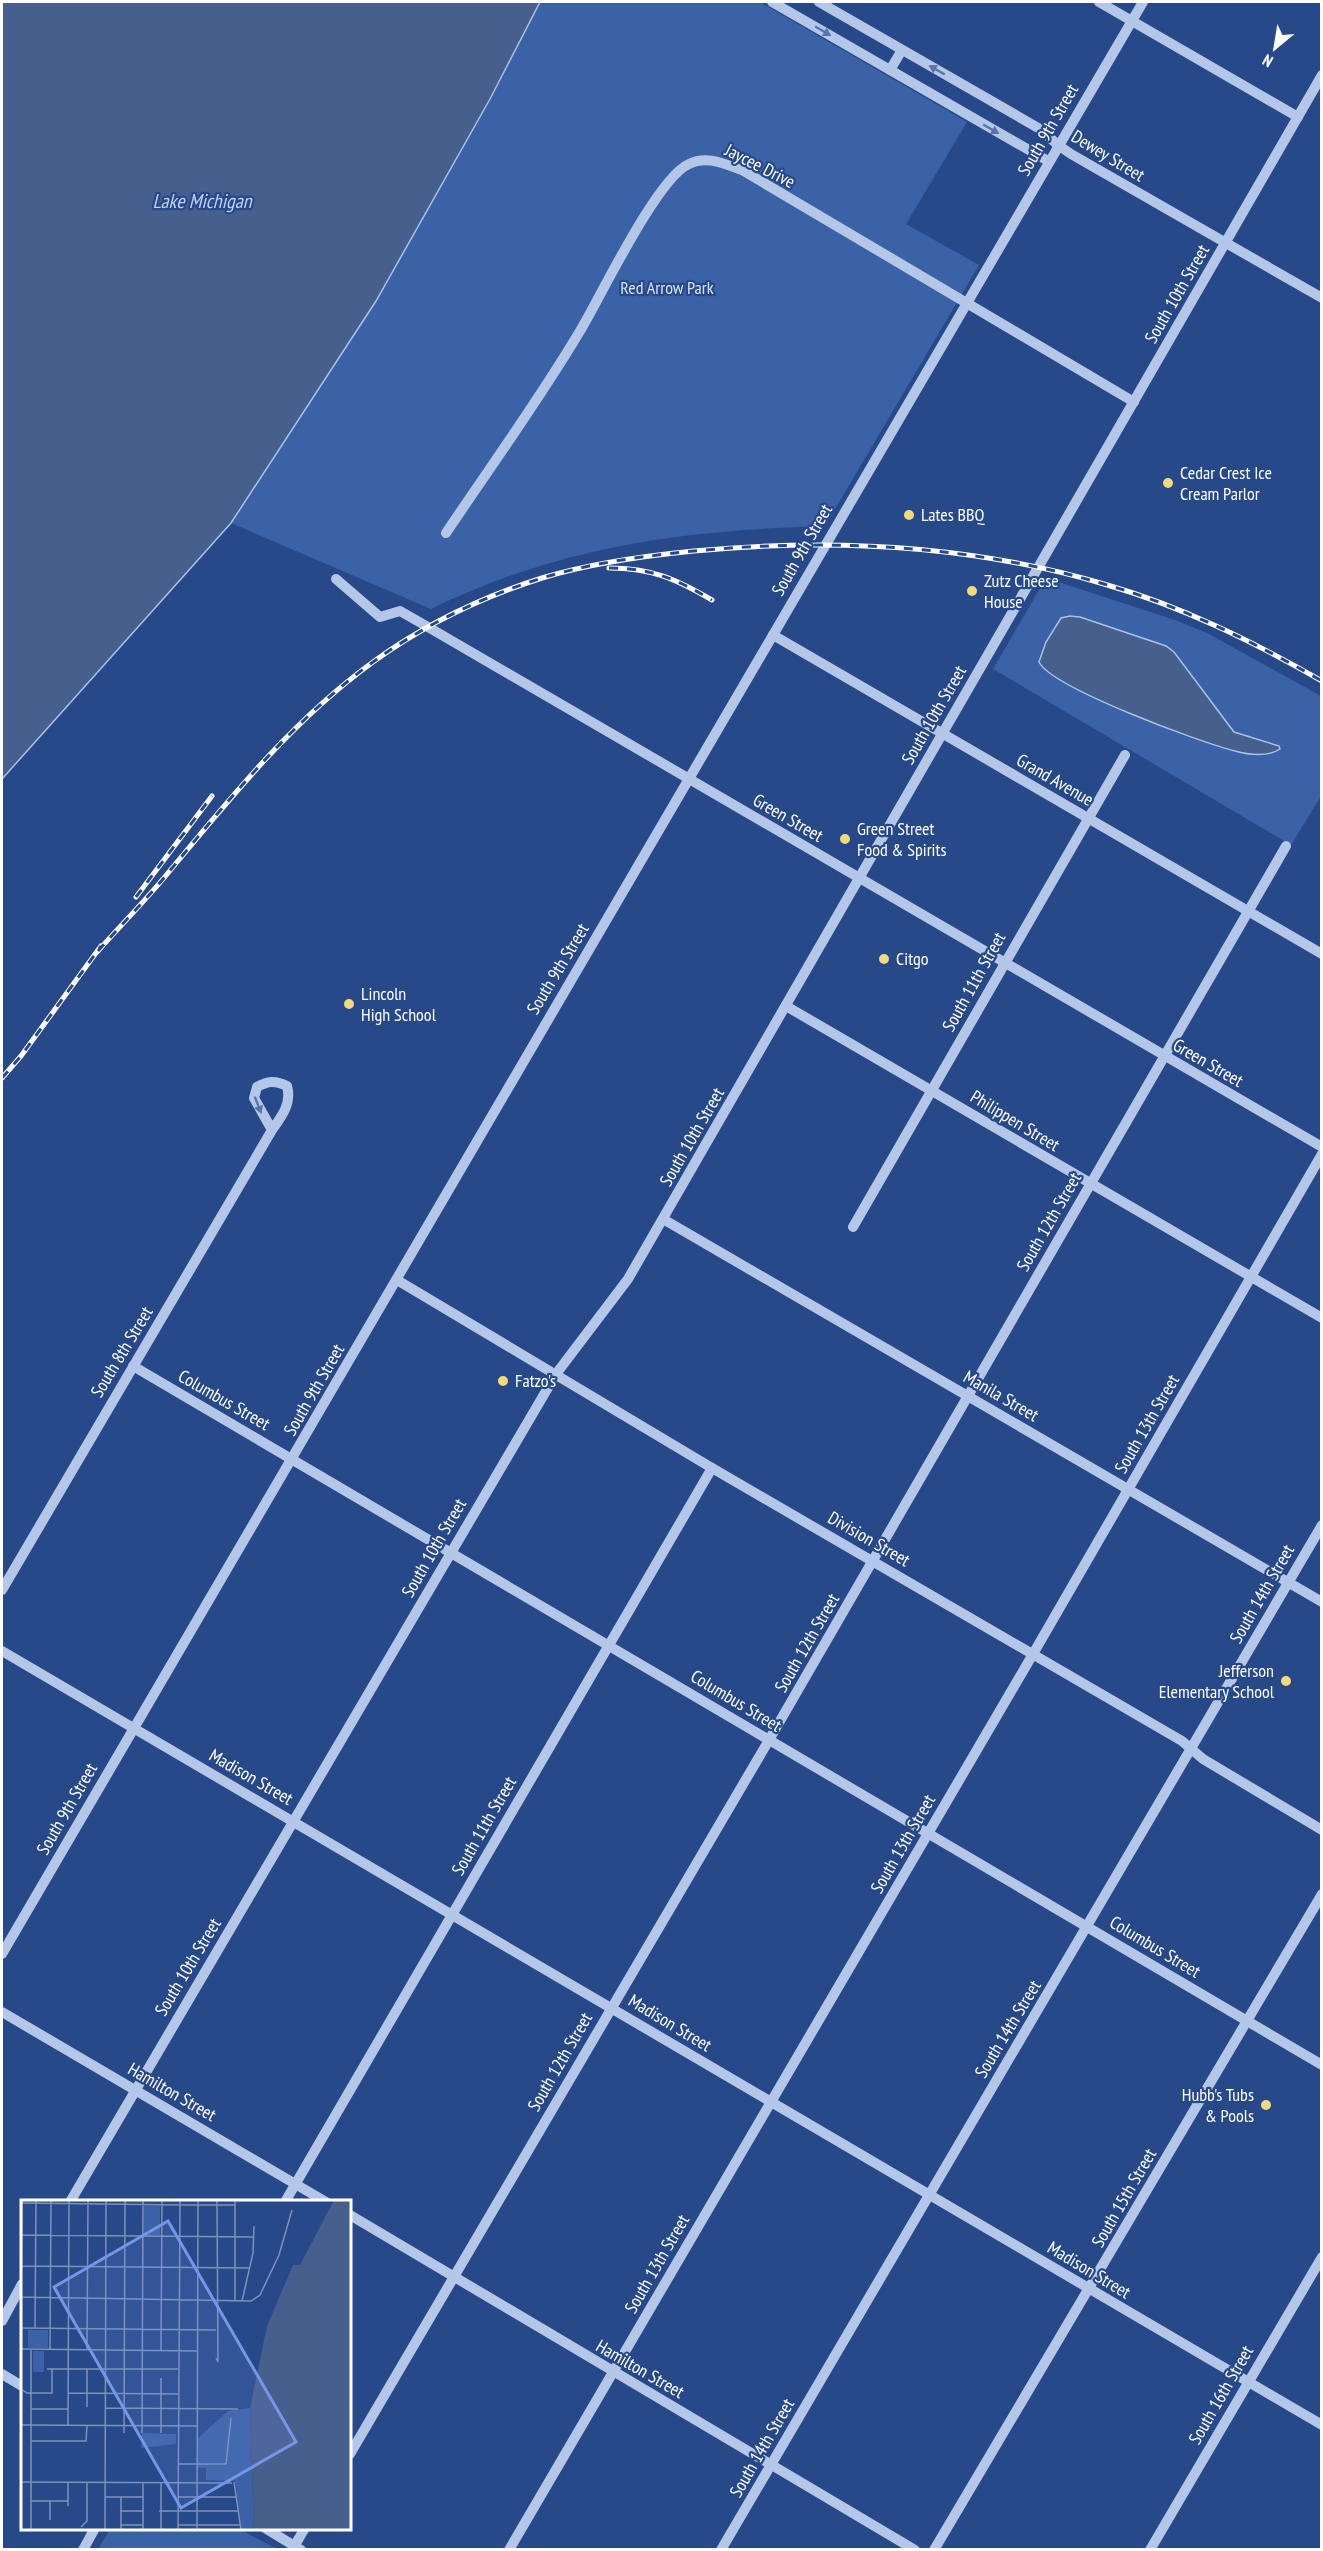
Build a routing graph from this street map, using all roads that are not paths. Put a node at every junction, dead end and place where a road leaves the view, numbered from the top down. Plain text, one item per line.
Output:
1 (772, 2) edge
2 (819, 2) edge
3 (1099, 2) edge
4 (1143, 2) edge
5 (1132, 20) junction
6 (903, 50) junction
7 (890, 70) junction
8 (1322, 75) edge
9 (1298, 117) junction
10 (1058, 146) junction
11 (1048, 162) junction
12 (1225, 243) junction
13 (1322, 298) edge
14 (966, 304) junction
15 (1134, 402) junction
16 (446, 533) dead end
17 (336, 579) dead end
18 (773, 634) junction
19 (942, 734) junction
20 (1125, 755) dead end
21 (688, 780) junction
22 (1089, 819) junction
23 (1286, 846) dead end
24 (860, 878) junction
25 (1248, 910) junction
26 (1322, 954) edge
27 (1004, 963) junction
28 (786, 1006) junction
29 (1165, 1057) junction
30 (932, 1091) junction
31 (272, 1130) dead end
32 (1322, 1147) edge
33 (1322, 1154) edge
34 (1090, 1185) junction
35 (663, 1219) junction
36 (853, 1227) dead end
37 (1251, 1277) junction
38 (397, 1280) junction
39 (1322, 1318) edge
40 (133, 1366) junction
41 (556, 1374) junction
42 (969, 1396) junction
43 (292, 1459) junction
44 (712, 1468) junction
45 (1128, 1490) junction
46 (1322, 1525) edge
47 (450, 1552) junction
48 (874, 1561) junction
49 (1288, 1583) junction
50 (2, 1590) edge
51 (1322, 1602) edge
52 (609, 1645) junction
53 (2, 1651) edge
54 (1033, 1654) junction
55 (134, 1727) junction
56 (769, 1740) junction
57 (1192, 1749) junction
58 (293, 1821) junction
59 (1322, 1830) edge
60 (928, 1833) junction
61 (1322, 1894) edge
62 (452, 1914) junction
63 (1088, 1927) junction
64 (2, 1954) edge
65 (611, 2008) junction
66 (2, 2012) edge
67 (1246, 2021) junction
68 (1322, 2065) edge
69 (135, 2089) junction
70 (770, 2102) junction
71 (296, 2184) junction
72 (929, 2195) junction
73 (71, 2200) edge
74 (286, 2200) edge
75 (323, 2200) edge
76 (351, 2217) edge
77 (1322, 2257) edge
78 (454, 2278) junction
79 (21, 2286) edge
80 (1090, 2289) junction
81 (2, 2321) edge
82 (614, 2372) junction
83 (2, 2374) edge
84 (1248, 2382) junction
85 (21, 2385) edge
86 (1322, 2425) edge
87 (351, 2452) edge
88 (771, 2465) junction
89 (94, 2530) edge
90 (267, 2530) edge
91 (305, 2530) edge
92 (296, 2548) edge
93 (83, 2550) edge
94 (509, 2550) edge
95 (721, 2550) edge
96 (915, 2550) edge
97 (934, 2550) edge
98 (1150, 2550) edge

1 -> 7 street, Dewey Street
2 - 6 street, Dewey Street
3 - 5 street
4 - 5 street, South 9th Street
5 - 9 street
5 - 10 street, South 9th Street
6 - 7 street
10 -> 6 street, Dewey Street
7 -> 11 street, Dewey Street
8 - 9 street, South 10th Street
9 - 12 street, South 10th Street
10 - 11 street, South 9th Street
10 - 12 street, Dewey Street
11 - 14 street, South 9th Street
12 - 13 street, Dewey Street
12 - 15 street, South 10th Street
14 - 15 street, Jaycee Drive
14 - 16 street, Jaycee Drive
14 - 18 street, South 9th Street
15 - 19 street, South 10th Street
17 - 21 street, Green Street
18 - 19 street, Grand Avenue
18 - 21 street, South 9th Street
19 - 22 street, Grand Avenue
19 - 24 street, South 10th Street
20 - 22 street, South 11th Street
21 - 24 street, Green Street
21 - 38 street, South 9th Street
22 - 25 street, Grand Avenue
22 - 27 street, South 11th Street
23 - 25 street, South 12th Street
24 - 27 street, Green Street
24 - 28 street, South 10th Street
25 - 26 street, Grand Avenue
25 - 29 street, South 12th Street
27 - 29 street, Green Street
27 - 30 street, South 11th Street
28 - 30 street, Philippen Street
28 - 35 street, South 10th Street
29 - 32 street, Green Street
29 - 34 street, South 12th Street
30 - 34 street, Philippen Street
30 - 36 street, South 11th Street
31 - 40 street, South 8th Street
33 - 37 street, South 13th Street
34 - 37 street, Philippen Street
34 - 42 street, South 12th Street
35 - 41 street, South 10th Street
35 - 42 street, Manila Street
37 - 39 street, Philippen Street
37 - 45 street, South 13th Street
38 - 41 street, Division Street
38 - 43 street, South 9th Street
40 - 43 street, Columbus Street
40 - 50 street, South 8th Street
41 - 44 street, Division Street
41 - 47 street, South 10th Street
42 - 45 street, Manila Street
42 - 48 street, South 12th Street
43 - 47 street, Columbus Street
43 - 55 street, South 9th Street
44 - 48 street, Division Street
44 - 52 street, South 11th Street
45 - 49 street, Manila Street
45 - 54 street, South 13th Street
46 - 49 street, South 14th Street
47 - 52 street, Columbus Street
47 - 58 street, South 10th Street
48 - 54 street, Division Street
48 - 56 street, South 12th Street
49 - 51 street, Manila Street
49 - 57 street, South 14th Street
52 - 56 street, Columbus Street
52 - 62 street, South 11th Street
53 - 55 street, Madison Street
54 - 57 street, Division Street
54 - 60 street, South 13th Street
55 - 58 street, Madison Street
55 - 64 street, South 9th Street
56 - 60 street, Columbus Street
56 - 65 street, South 12th Street
57 - 59 street, Division Street
57 - 63 street, South 14th Street
58 - 62 street, Madison Street
58 - 69 street, South 10th Street
60 - 63 street, Columbus Street
60 - 70 street, South 13th Street
61 - 67 street, South 15th Street
62 - 65 street, Madison Street
62 - 71 street, South 11th Street
63 - 67 street, Columbus Street
63 - 72 street, South 14th Street
65 - 70 street, Madison Street
65 - 78 street, South 12th Street
66 - 69 street, Hamilton Street
67 - 68 street, Columbus Street
67 - 80 street, South 15th Street
69 - 71 street, Hamilton Street
69 - 73 street, South 10th Street
70 - 72 street, Madison Street
70 - 82 street, South 13th Street
71 - 74 street, South 11th Street
71 - 75 street, Hamilton Street
72 - 80 street, Madison Street
72 - 88 street, South 14th Street
76 - 78 street, Hamilton Street
77 - 84 street, South 16th Street
78 - 82 street, Hamilton Street
78 - 87 street, South 12th Street
79 - 81 street
80 - 84 street, Madison Street
80 - 97 street, South 15th Street
82 - 88 street, Hamilton Street
82 - 94 street, South 13th Street
83 - 85 street
84 - 86 street, Madison Street
84 - 98 street, South 16th Street
88 - 95 street, South 14th Street
88 - 96 street, Hamilton Street
89 - 93 street
90 - 92 street
91 - 92 street

